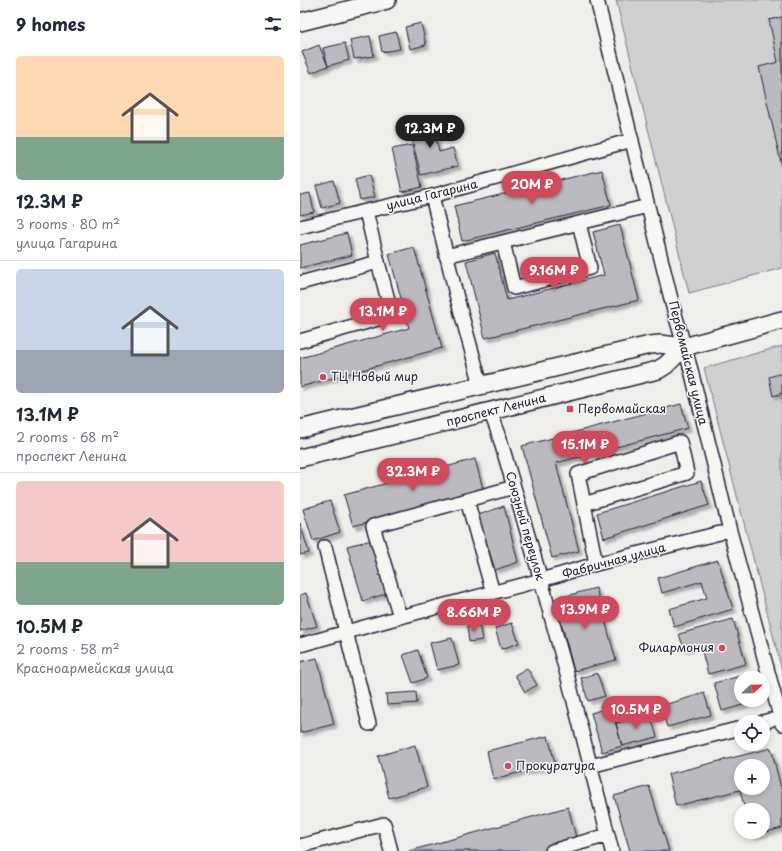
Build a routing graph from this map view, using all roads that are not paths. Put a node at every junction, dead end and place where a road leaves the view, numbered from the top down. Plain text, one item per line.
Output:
1 (387, 0) edge
2 (597, 0) edge
3 (300, 22) edge
4 (632, 140) junction
5 (432, 196) junction
6 (648, 206) junction
7 (366, 211) junction
8 (579, 223) junction
9 (300, 227) edge
10 (503, 242) junction
11 (446, 256) junction
12 (378, 262) junction
13 (300, 283) edge
14 (782, 320) edge
15 (300, 341) edge
16 (684, 347) junction
17 (481, 385) junction
18 (490, 411) junction
19 (300, 429) edge
20 (300, 458) edge
21 (514, 487) junction
22 (467, 500) junction
23 (584, 504) junction
24 (720, 533) dead end
25 (325, 546) dead end
26 (596, 564) junction
27 (541, 580) junction
28 (493, 593) junction
29 (400, 617) junction
30 (347, 633) junction
31 (300, 645) edge
32 (772, 722) edge
33 (369, 724) dead end
34 (734, 730) edge
35 (590, 766) junction
36 (608, 835) junction
37 (300, 846) edge
38 (391, 851) edge
39 (552, 851) edge
40 (612, 851) edge

1 - 3 main road
2 - 4 street, Первомайская улица
4 - 5 street, улица Гагарина
4 - 6 street, Первомайская улица
5 - 7 street, улица Гагарина
5 - 11 street
6 - 8 street
6 - 16 street, Первомайская улица
7 - 9 street, улица Гагарина
7 - 12 street
8 - 10 street
8 - 10 street
10 - 11 street
11 - 17 street
12 - 13 street
12 - 15 street
14 - 16 main road, проспект Ленина
16 - 17 main road, проспект Ленина
16 - 18 main road, проспект Ленина
16 - 32 street, Первомайская улица
17 - 19 main road, проспект Ленина
18 - 20 main road, проспект Ленина
18 - 21 street, Союзный переулок
21 - 22 street
21 - 27 street, Союзный переулок
22 - 28 street
22 - 29 street
23 - 23 street
23 - 26 street
24 - 26 street, Фабричная улица
25 - 30 street
26 - 27 street, Фабричная улица
27 - 28 street, Фабричная улица
27 - 35 street, Союзный переулок
28 - 29 street, Фабричная улица
29 - 30 street, Фабричная улица
30 - 31 street, Фабричная улица
30 - 33 street
34 - 35 street
35 - 36 street, Союзный переулок
36 - 39 street
36 - 40 street, Союзный переулок
37 - 38 street

